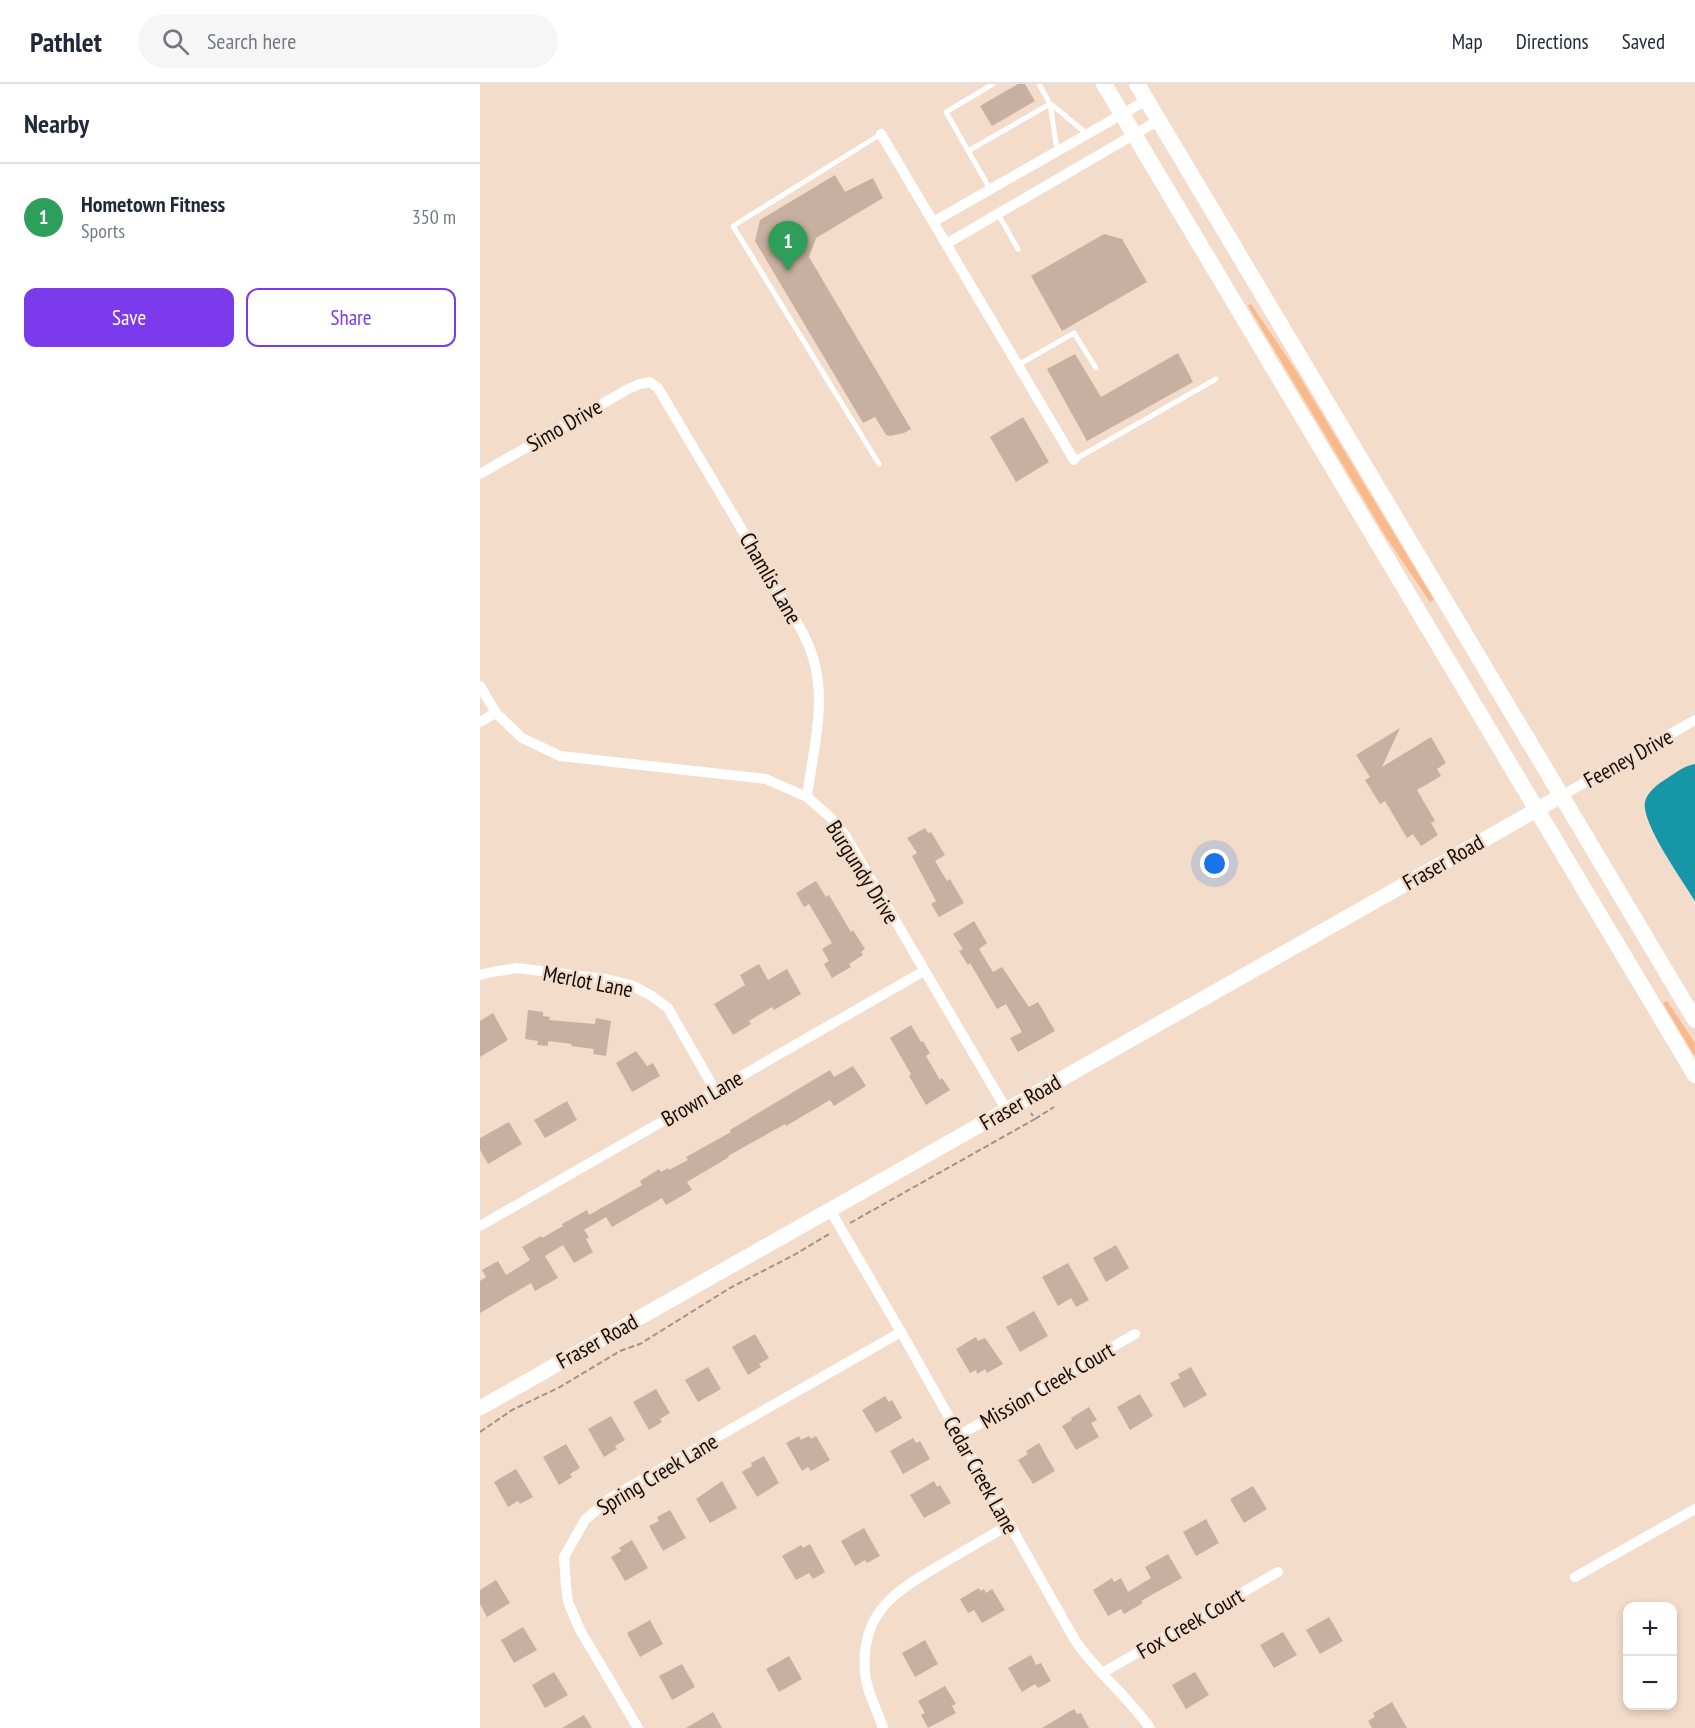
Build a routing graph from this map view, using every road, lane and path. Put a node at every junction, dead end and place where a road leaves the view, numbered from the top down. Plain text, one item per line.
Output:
1 (993, 84) edge
2 (1039, 84) edge
3 (1104, 84) edge
4 (1137, 84) edge
5 (1147, 100) junction
6 (1050, 104) junction
7 (1122, 113) junction
8 (1159, 120) junction
9 (1086, 133) junction
10 (881, 134) joint
11 (1134, 134) junction
12 (1057, 150) junction
13 (968, 151) junction
14 (990, 189) junction
15 (998, 214) junction
16 (933, 222) junction
17 (946, 244) junction
18 (1018, 249) dead end
19 (1018, 365) junction
20 (1096, 368) dead end
21 (1216, 379) dead end
22 (650, 382) joint
23 (1074, 460) joint
24 (879, 464) dead end
25 (480, 474) edge
26 (480, 686) edge
27 (496, 713) junction
28 (1695, 720) edge
29 (480, 722) edge
30 (1561, 796) junction
31 (807, 797) junction
32 (1536, 809) junction
33 (924, 971) junction
34 (480, 975) edge
35 (1695, 1020) edge
36 (1695, 1075) edge
37 (715, 1090) junction
38 (1023, 1099) junction
39 (1054, 1107) dead end
40 (1006, 1109) junction
41 (1035, 1119) junction
42 (830, 1210) junction
43 (480, 1226) edge
44 (841, 1228) junction
45 (901, 1332) junction
46 (1135, 1334) dead end
47 (480, 1408) edge
48 (480, 1432) edge
49 (958, 1436) junction
50 (1695, 1509) edge
51 (1009, 1525) junction
52 (1278, 1572) dead end
53 (1575, 1577) dead end
54 (1102, 1673) junction
55 (638, 1728) edge
56 (883, 1728) edge
57 (1150, 1728) edge

1 - 13 lane
2 - 6 lane
3 - 7 main road
4 - 5 main road
5 - 7 street
5 - 8 main road
6 - 9 lane
6 - 12 lane
6 - 13 lane
7 - 9 street
7 - 11 main road
8 - 11 street
8 - 30 main road
9 - 12 street
10 - 16 street
10 - 24 lane
11 - 15 street
11 - 32 main road
12 - 14 street
13 - 14 lane
14 - 16 street
15 - 17 street
15 - 18 lane
16 - 17 street
17 - 19 street
19 - 20 lane
19 - 23 street
21 - 23 lane
22 - 25 street, Simo Drive
22 - 31 street, Chamlis Lane
26 - 27 street, Burgundy Drive
27 - 29 street
27 - 31 street, Burgundy Drive
28 - 30 street, Feeney Drive
30 - 32 street, Fraser Road
30 - 35 main road
31 - 33 street, Burgundy Drive
32 - 36 main road
32 - 38 street, Fraser Road
33 - 37 street, Brown Lane
33 - 40 street, Burgundy Drive
34 - 37 street, Merlot Lane
37 - 43 street, Brown Lane
38 - 40 street, Fraser Road
38 - 41 path
39 - 41 path
40 - 42 street, Fraser Road
41 - 44 path
42 - 44 street, Cedar Creek Lane
42 - 47 street, Fraser Road
44 - 45 street, Cedar Creek Lane
44 - 48 path
45 - 49 street, Cedar Creek Lane
45 - 55 street, Spring Creek Lane
46 - 49 street, Mission Creek Court
49 - 51 street, Cedar Creek Lane
50 - 53 street
51 - 54 street, Cedar Creek Lane
51 - 56 street
52 - 54 street, Fox Creek Court
54 - 57 street, Cedar Creek Lane

